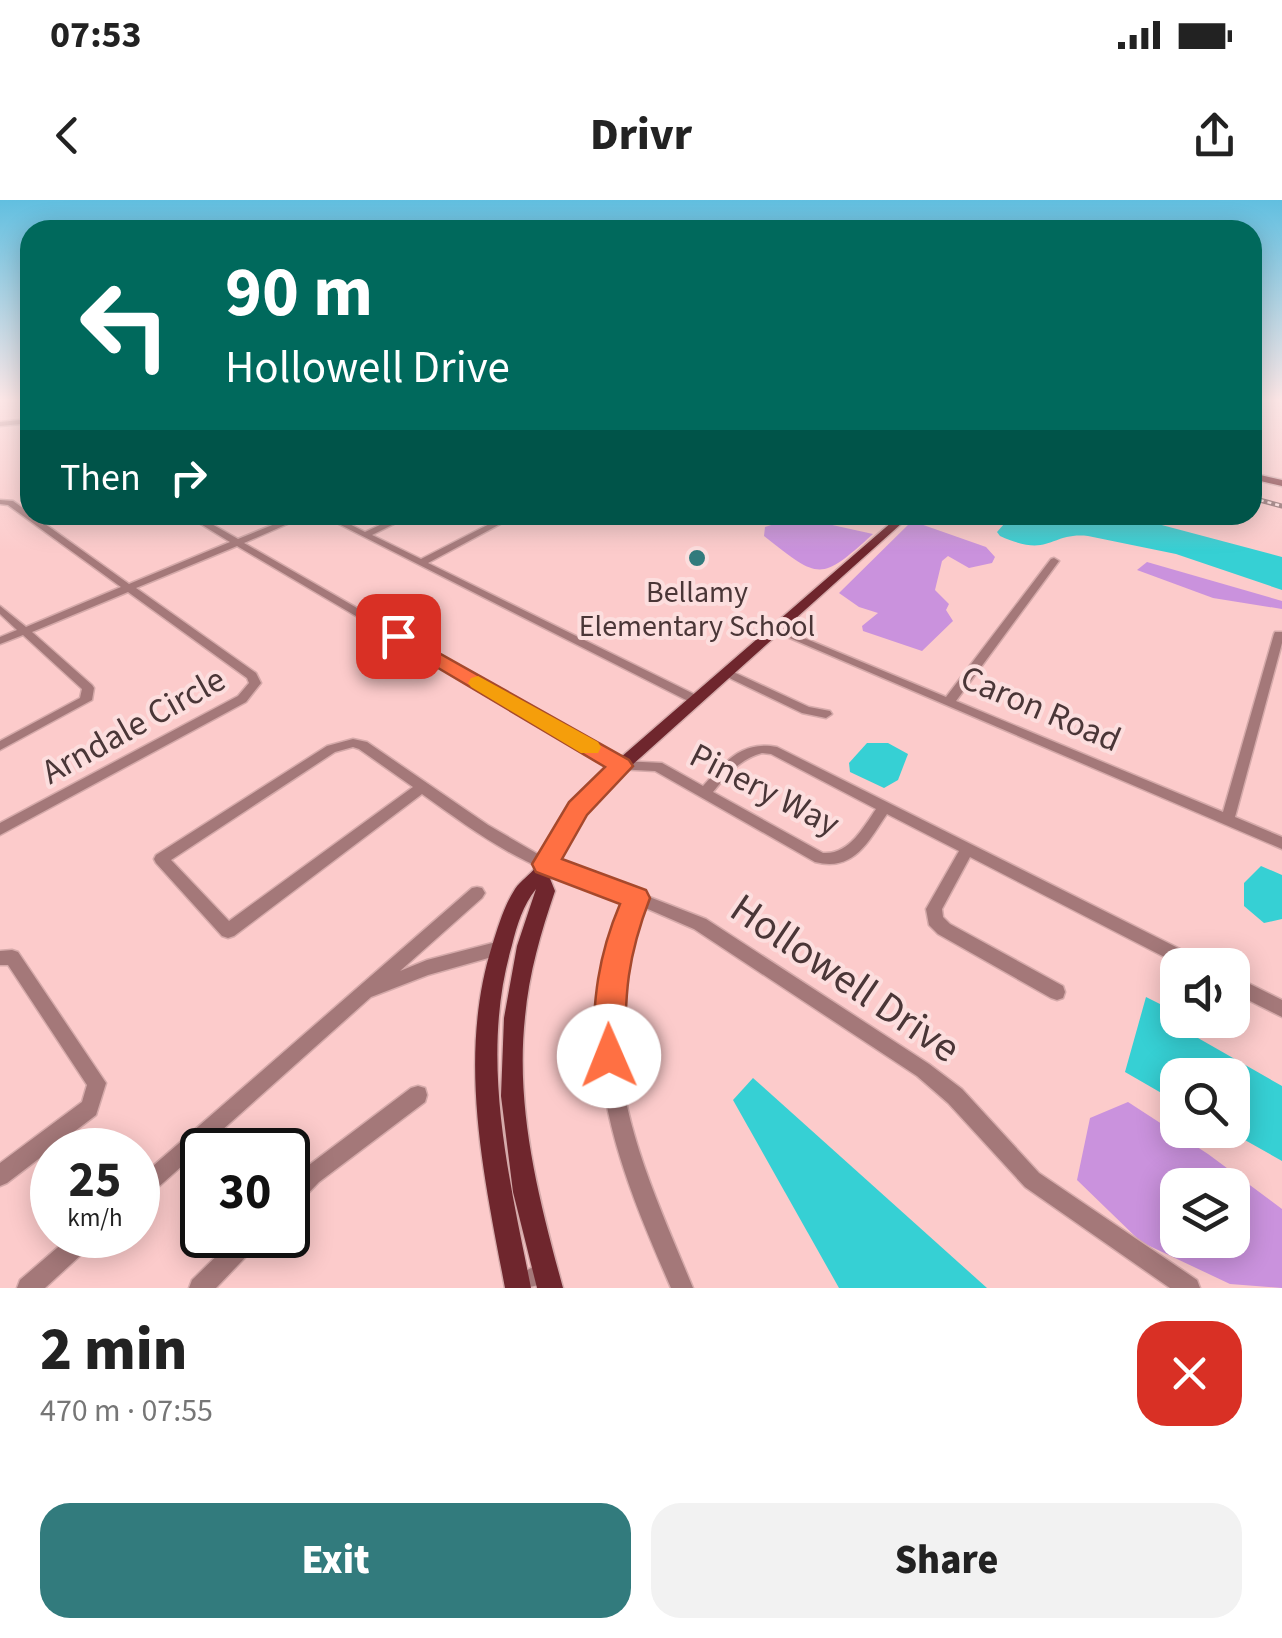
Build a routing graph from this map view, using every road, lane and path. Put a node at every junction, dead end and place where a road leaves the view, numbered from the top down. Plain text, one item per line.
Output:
1 (41, 525) edge
2 (207, 525) edge
3 (280, 525) edge
4 (345, 525) edge
5 (386, 525) edge
6 (493, 525) edge
7 (895, 525) edge
8 (365, 535) junction
9 (238, 543) junction
10 (420, 562) junction
11 (1054, 562) dead end
12 (129, 588) junction
13 (0, 609) edge
14 (776, 630) junction
15 (24, 631) junction
16 (1280, 634) edge
17 (0, 641) edge
18 (727, 673) junction
19 (696, 700) junction
20 (950, 702) junction
21 (826, 714) dead end
22 (0, 746) edge
23 (621, 766) junction
24 (422, 787) junction
25 (704, 792) junction
26 (885, 806) junction
27 (1228, 819) junction
28 (0, 830) edge
29 (1282, 843) edge
30 (968, 848) junction
31 (543, 870) junction
32 (476, 894) dead end
33 (636, 898) junction
34 (500, 948) junction
35 (1163, 948) edge
36 (0, 958) edge
37 (1056, 992) dead end
38 (1250, 993) edge
39 (362, 994) junction
40 (1282, 1009) edge
41 (418, 1095) dead end
42 (160, 1173) edge
43 (0, 1176) edge
44 (310, 1177) edge
45 (62, 1258) edge
46 (230, 1258) edge
47 (547, 1280) edge
48 (28, 1288) edge
49 (200, 1288) edge
50 (517, 1288) edge
51 (682, 1288) edge
52 (1190, 1288) edge

1 - 12 street
2 - 9 street
3 - 9 street
4 - 8 street
5 - 8 street
6 - 10 street
7 - 14 main road
8 - 10 street
9 - 12 street
9 - 23 street
10 - 19 street
11 - 20 street
12 - 15 street
12 - 28 street, Arndale Circle
13 - 15 street
14 - 18 main road
14 - 20 street, Caron Road
15 - 17 street
15 - 22 street, Arndale Circle
16 - 27 street
18 - 19 main road
18 - 21 street
19 - 23 main road
20 - 27 street, Caron Road
23 - 25 street, Pinery Way
23 - 31 main road
24 - 24 street, Hollowell Drive
24 - 31 street, Hollowell Drive
25 - 26 street
25 - 26 street, Pinery Way
26 - 30 street, Pinery Way
27 - 29 street, Caron Road
30 - 35 street, Pinery Way
30 - 37 street
31 - 33 street, Hollowell Drive
31 - 34 main road
31 - 47 main road
32 - 39 street
33 - 51 street
33 - 52 street, Hollowell Drive
34 - 39 street
34 - 50 main road
36 - 43 street
38 - 40 street
39 - 42 street
41 - 44 street
45 - 48 street
46 - 49 street
47 - 50 street

